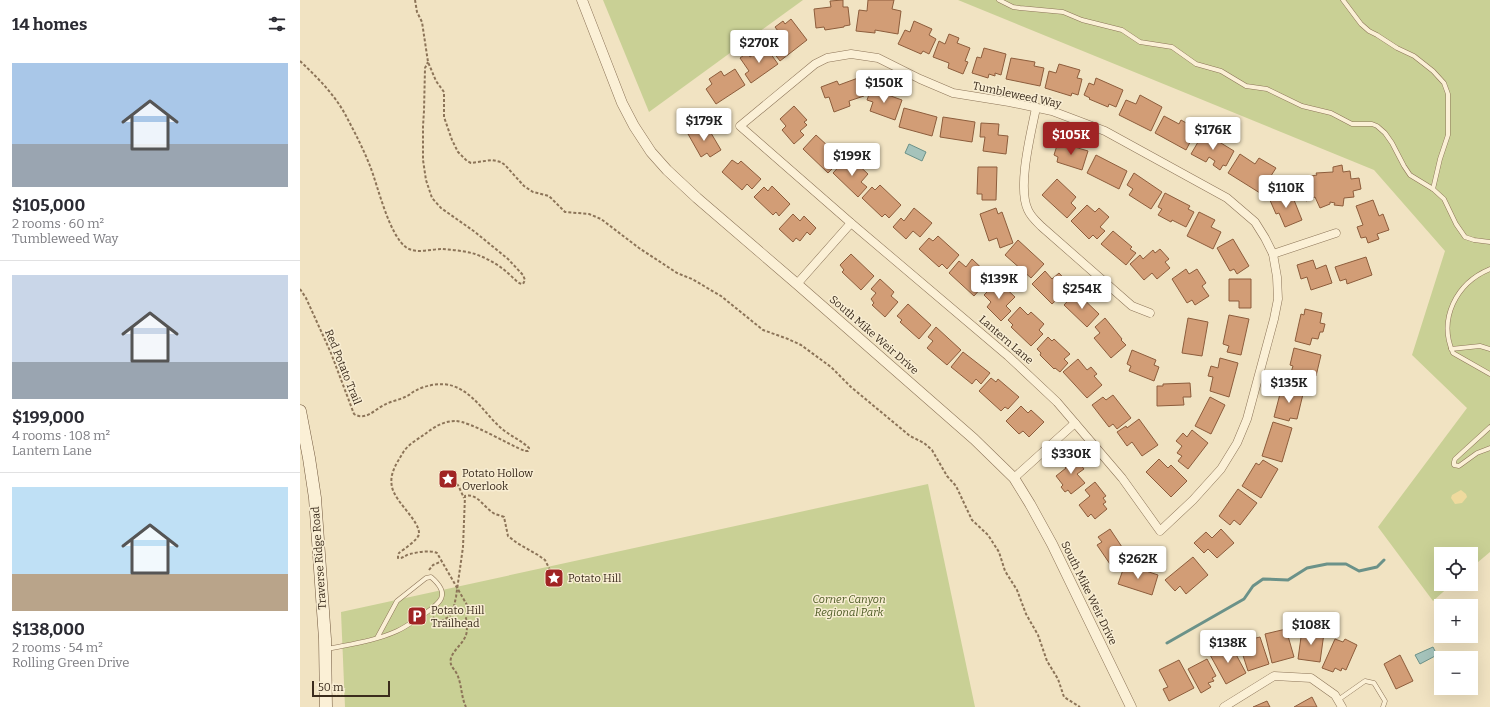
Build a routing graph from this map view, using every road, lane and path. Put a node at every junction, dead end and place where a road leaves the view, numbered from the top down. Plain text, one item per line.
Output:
1 (415, 0) edge
2 (583, 0) edge
3 (1000, 0) edge
4 (1343, 0) edge
5 (300, 61) edge
6 (428, 62) junction
7 (1036, 108) junction
8 (740, 126) joint
9 (1433, 189) junction
10 (851, 223) junction
11 (1336, 233) dead end
12 (1490, 242) edge
13 (1273, 254) junction
14 (1490, 269) edge
15 (797, 284) junction
16 (300, 289) edge
17 (1150, 313) dead end
18 (1451, 349) junction
19 (1490, 349) edge
20 (1490, 374) edge
21 (300, 411) edge
22 (1075, 423) junction
23 (1490, 427) edge
24 (1490, 448) edge
25 (1014, 478) junction
26 (448, 479) dead end
27 (464, 498) junction
28 (1160, 531) joint
29 (442, 561) junction
30 (426, 578) junction
31 (554, 578) dead end
32 (458, 589) junction
33 (456, 597) junction
34 (464, 598) junction
35 (429, 611) junction
36 (377, 638) junction
37 (325, 650) junction
38 (1340, 703) edge
39 (326, 707) edge
40 (466, 707) edge
41 (1080, 707) edge
42 (1131, 707) edge
43 (1224, 707) edge
44 (1383, 707) edge

1 - 6 path
2 - 15 street, South Mike Weir Drive
3 - 9 lane
4 - 9 lane
5 - 6 path
6 - 41 path
7 - 8 street, Tumbleweed Way
7 - 13 street, Tumbleweed Way
7 - 17 street
8 - 10 street, Lantern Lane
9 - 12 lane
10 - 15 street
10 - 22 street, Lantern Lane
11 - 13 street
13 - 28 street, Tumbleweed Way
14 - 18 lane
15 - 25 street, South Mike Weir Drive
16 - 29 path, Red Potato Trail
18 - 19 lane
18 - 20 lane
21 - 37 main road, Traverse Ridge Road
22 - 25 street
22 - 28 street, Lantern Lane
23 - 24 lane
25 - 42 street, South Mike Weir Drive
26 - 27 path
27 - 31 path
27 - 32 path
29 - 30 path
29 - 32 path
30 - 35 lane
30 - 36 lane
32 - 33 path
32 - 34 path
33 - 34 path
33 - 35 path
34 - 40 path
35 - 36 lane
36 - 37 lane
37 - 39 main road, Traverse Ridge Road
38 - 43 street
38 - 44 lane

